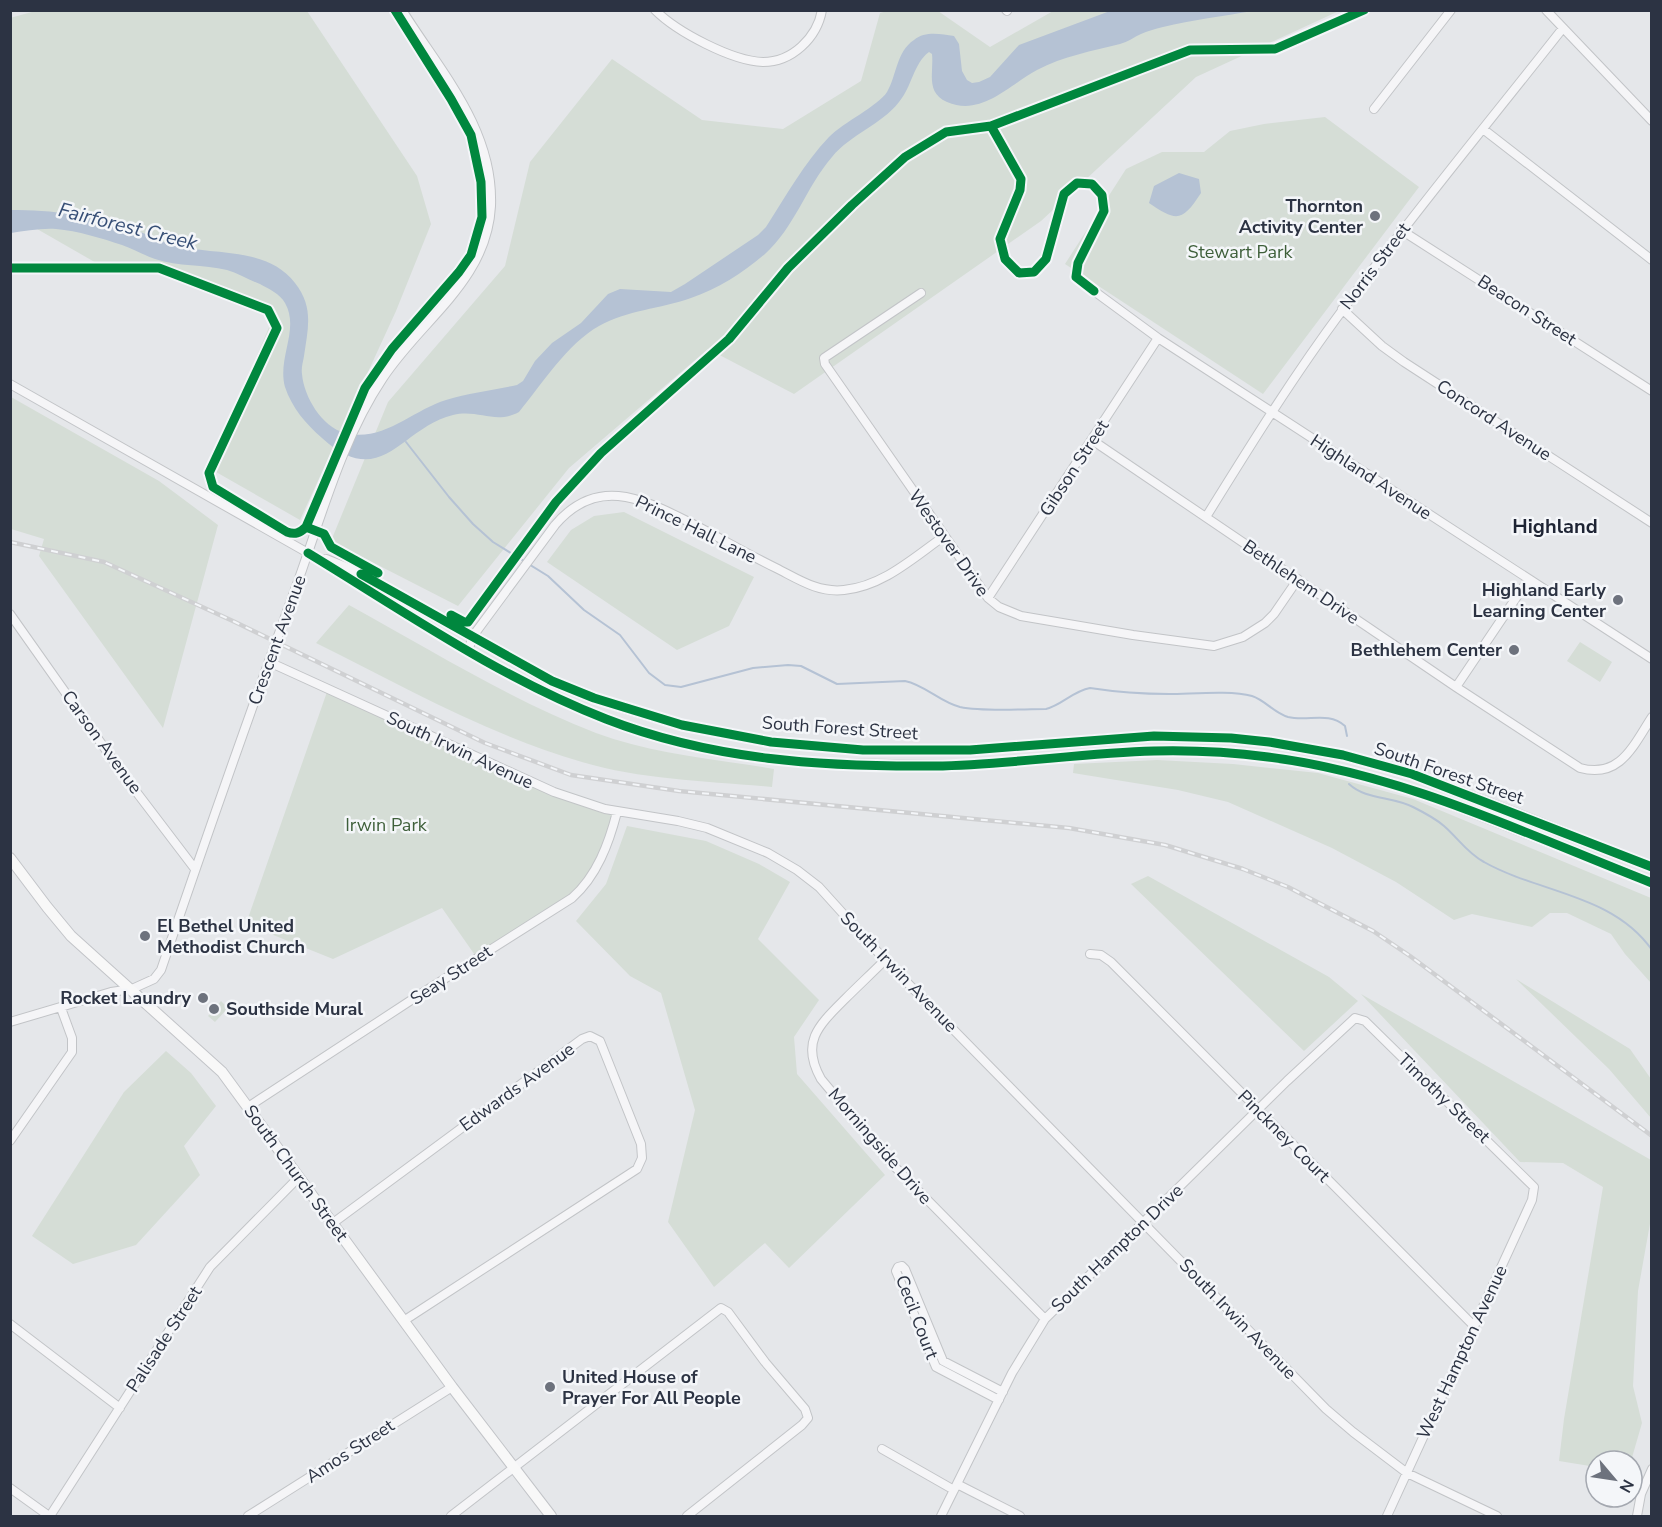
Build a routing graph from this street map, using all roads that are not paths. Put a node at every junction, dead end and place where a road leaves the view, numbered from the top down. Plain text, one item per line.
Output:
1 (402, 10) edge
2 (655, 10) edge
3 (822, 10) edge
4 (1451, 10) edge
5 (1546, 10) edge
6 (1563, 28) junction
7 (1374, 109) dead end
8 (1652, 120) edge
9 (1483, 129) junction
10 (1401, 230) junction
11 (1652, 260) edge
12 (1094, 291) dead end
13 (921, 293) dead end
14 (1342, 309) junction
15 (1158, 338) junction
16 (10, 384) edge
17 (1652, 391) edge
18 (1272, 412) junction
19 (1092, 440) junction
20 (1206, 517) junction
21 (1652, 523) edge
22 (943, 537) junction
23 (308, 553) junction
24 (1298, 579) junction
25 (1528, 580) junction
26 (988, 598) junction
27 (10, 614) edge
28 (473, 636) junction
29 (468, 651) junction
30 (1652, 659) edge
31 (269, 662) junction
32 (1456, 687) junction
33 (1652, 717) edge
34 (617, 812) junction
35 (10, 858) edge
36 (1652, 867) edge
37 (195, 869) junction
38 (1652, 883) edge
39 (1090, 954) dead end
40 (885, 960) junction
41 (132, 989) junction
42 (61, 1008) junction
43 (1350, 1020) joint
44 (10, 1022) edge
45 (248, 1107) junction
46 (1258, 1110) junction
47 (10, 1141) edge
48 (299, 1177) junction
49 (1534, 1187) joint
50 (1143, 1222) junction
51 (333, 1223) junction
52 (1045, 1319) junction
53 (405, 1320) junction
54 (10, 1324) edge
55 (1474, 1326) junction
56 (940, 1364) junction
57 (452, 1387) junction
58 (1001, 1396) junction
59 (120, 1408) junction
60 (882, 1449) dead end
61 (513, 1468) junction
62 (1652, 1469) edge
63 (1407, 1473) junction
64 (956, 1487) junction
65 (10, 1488) edge
66 (50, 1516) edge
67 (248, 1516) edge
68 (451, 1516) edge
69 (551, 1516) edge
70 (687, 1516) edge
71 (941, 1516) edge
72 (1020, 1516) edge
73 (1387, 1516) edge
74 (1497, 1516) edge
75 (1637, 1516) edge

1 - 23 street, Crescent Avenue
2 - 3 street
4 - 7 street
5 - 6 street
6 - 8 street
6 - 9 street, Norris Street
9 - 10 street, Norris Street
9 - 11 street
10 - 14 street, Norris Street
10 - 17 street, Beacon Street
12 - 15 street, Highland Avenue
13 - 22 street, Westover Drive
14 - 18 street, Norris Street
14 - 21 street, Concord Avenue
15 - 18 street, Highland Avenue
15 - 19 street, Gibson Street
16 - 23 street
18 - 20 street, Norris Street
18 - 25 street, Highland Avenue
19 - 20 street, Bethlehem Drive
19 - 26 street, Gibson Street
20 - 24 street, Bethlehem Drive
22 - 26 street, Westover Drive
22 - 28 street, Prince Hall Lane
23 - 28 street, South Forest Street
23 - 29 street, South Forest Street
23 - 31 street, Crescent Avenue
24 - 26 street, Westover Drive
24 - 32 street, Bethlehem Drive
25 - 30 street, Highland Avenue
25 - 32 street
27 - 37 street, Carson Avenue
28 - 29 street, Prince Hall Lane
28 - 36 street, South Forest Street
29 - 38 street, South Forest Street
31 - 34 street, South Irwin Avenue
31 - 37 street, Crescent Avenue
32 - 33 street, Bethlehem Drive
34 - 40 street, South Irwin Avenue
34 - 45 street, Seay Street
35 - 41 main road, South Church Street
37 - 41 street, Crescent Avenue
39 - 46 street, Pinckney Court
40 - 50 street, South Irwin Avenue
40 - 52 street, Morningside Drive
41 - 42 street, Crescent Avenue
41 - 45 main road, South Church Street
42 - 44 street, Crescent Avenue
42 - 47 street
43 - 46 street, South Hampton Drive
43 - 49 street, Timothy Street
45 - 48 main road, South Church Street
46 - 50 street, South Hampton Drive
46 - 55 street, Pinckney Court
48 - 51 main road, South Church Street
48 - 59 street, Palisade Street
49 - 55 street, West Hampton Avenue
50 - 52 street, South Hampton Drive
50 - 63 street, South Irwin Avenue
51 - 53 main road, South Church Street
51 - 53 street, Edwards Avenue
52 - 58 street, South Hampton Drive
53 - 57 main road, South Church Street
54 - 59 street
55 - 63 street, West Hampton Avenue
56 - 56 street, Cecil Court
56 - 58 street, Cecil Court
57 - 61 main road, South Church Street
57 - 67 street, Amos Street
58 - 64 street, South Hampton Drive
59 - 66 street, Palisade Street
60 - 64 street
61 - 68 street
61 - 69 main road, South Church Street
61 - 70 street
62 - 75 street
63 - 73 street, West Hampton Avenue
63 - 74 street, South Irwin Avenue
64 - 71 street, South Hampton Drive
64 - 72 street
65 - 66 street

